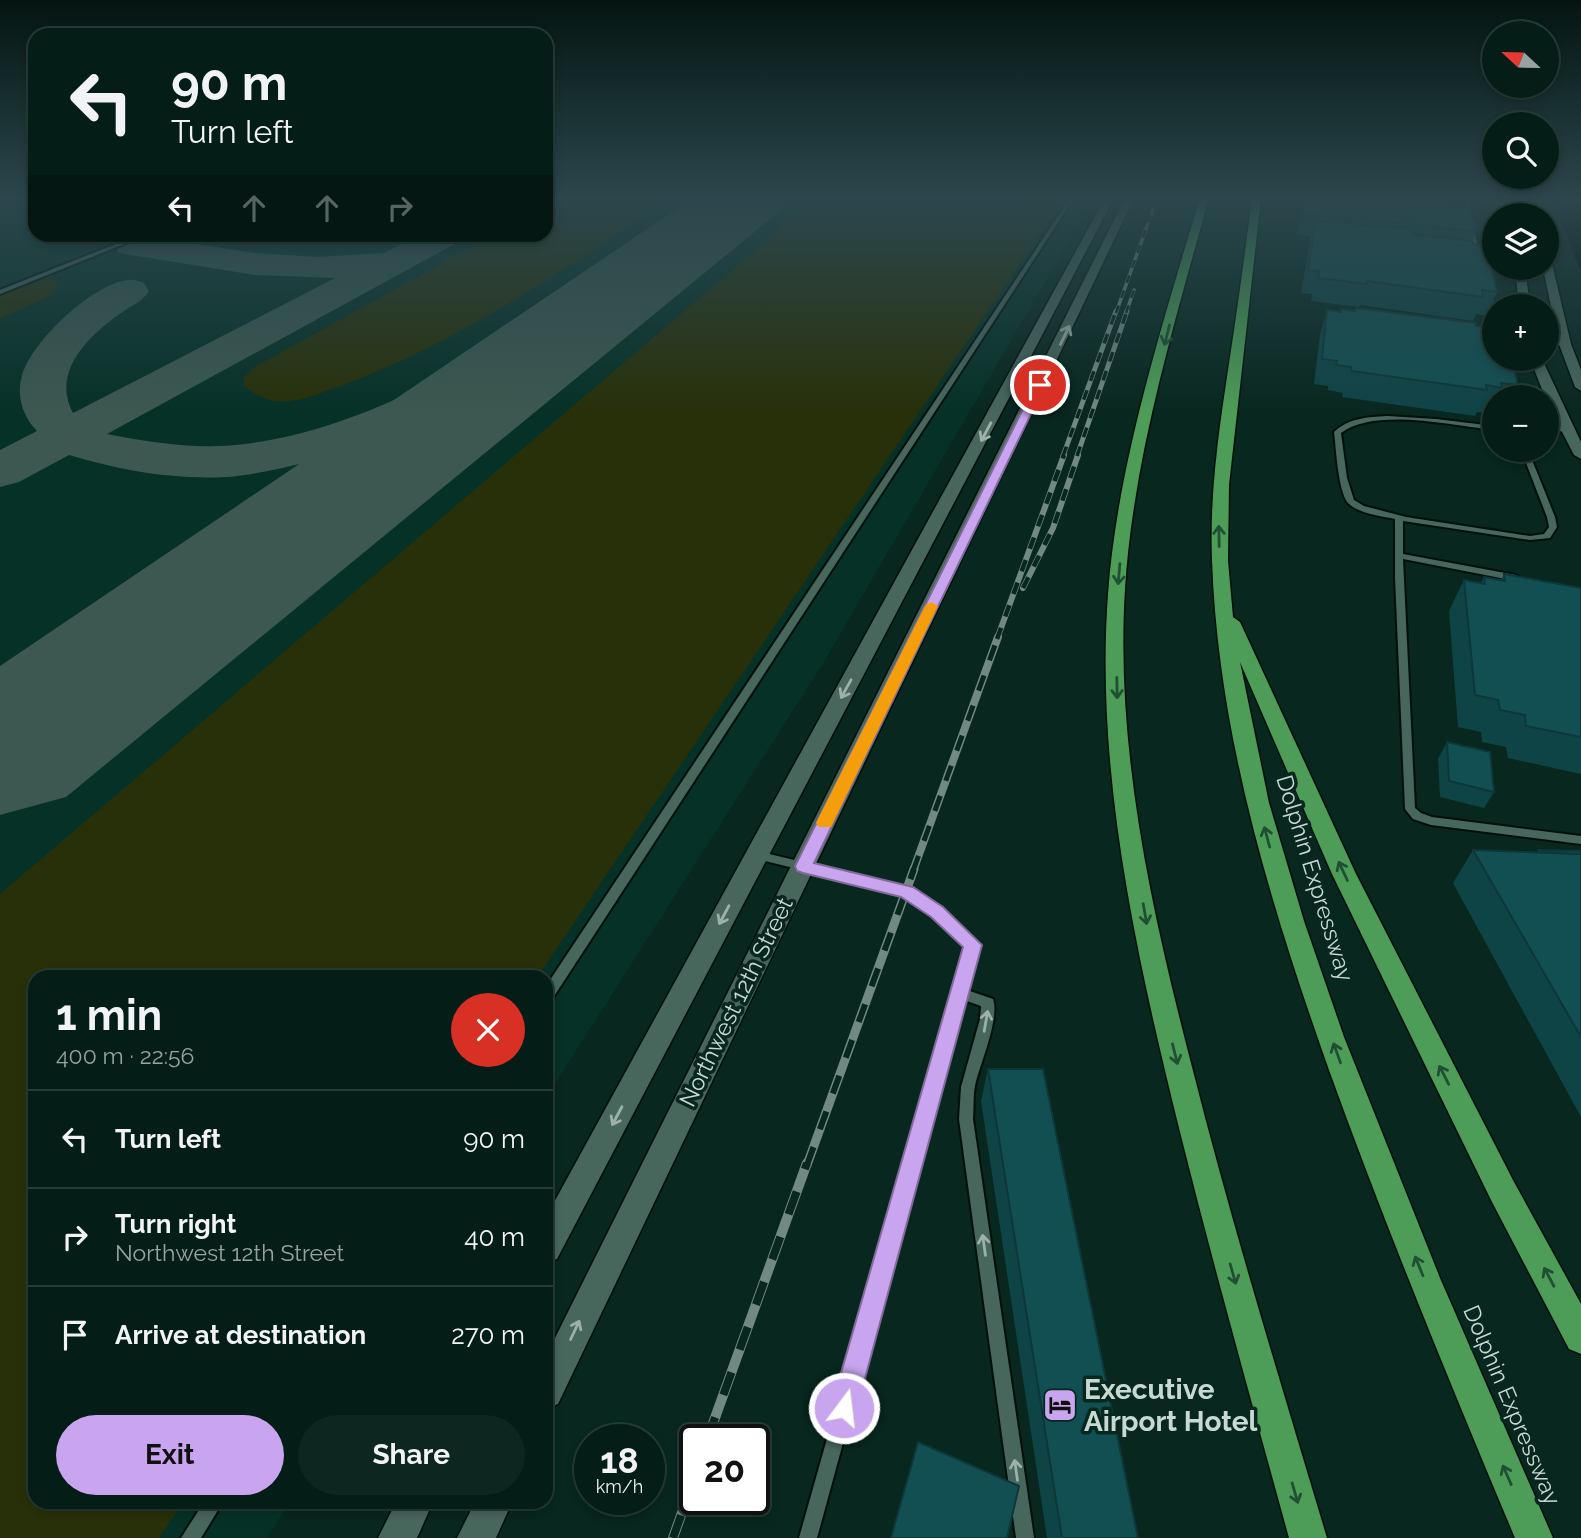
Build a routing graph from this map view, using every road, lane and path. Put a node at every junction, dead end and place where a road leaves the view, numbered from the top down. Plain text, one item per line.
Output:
1 (57, 270) edge
2 (1025, 270) edge
3 (1071, 270) edge
4 (1096, 270) edge
5 (1184, 270) edge
6 (1248, 270) edge
7 (1551, 280) edge
8 (0, 292) edge
9 (1559, 343) edge
10 (1565, 344) junction
11 (1540, 371) edge
12 (1581, 387) edge
13 (1482, 427) edge
14 (1559, 429) edge
15 (1567, 430) junction
16 (1581, 455) edge
17 (1530, 462) edge
18 (1399, 517) junction
19 (1399, 556) junction
20 (1529, 581) edge
21 (1223, 604) junction
22 (1581, 840) edge
23 (757, 855) junction
24 (803, 866) junction
25 (553, 986) edge
26 (959, 993) junction
27 (553, 1235) edge
28 (1581, 1337) edge
29 (553, 1378) edge
30 (209, 1509) edge
31 (412, 1509) edge
32 (490, 1509) edge
33 (190, 1538) edge
34 (397, 1538) edge
35 (476, 1538) edge
36 (808, 1538) edge
37 (1025, 1538) edge
38 (1308, 1538) edge
39 (1534, 1538) edge

1 - 8 lane
2 - 25 lane
3 -> 23 main road, Northwest 12th Street
24 -> 4 main road, Northwest 12th Street
5 -> 38 highway
21 -> 6 highway, Dolphin Expressway
7 - 10 main road
9 - 10 lane
10 - 12 main road
11 - 15 main road
13 - 18 lane
14 - 15 lane
15 - 16 main road
17 - 18 lane
18 - 19 lane
19 - 20 lane
19 - 22 lane
28 -> 21 highway
39 -> 21 highway, Dolphin Expressway
23 - 24 lane
23 -> 27 main road, Northwest 12th Street
24 - 26 lane
29 -> 24 main road, Northwest 12th Street
26 - 36 lane
37 -> 26 lane
30 - 33 lane
31 - 34 main road
32 - 35 main road

